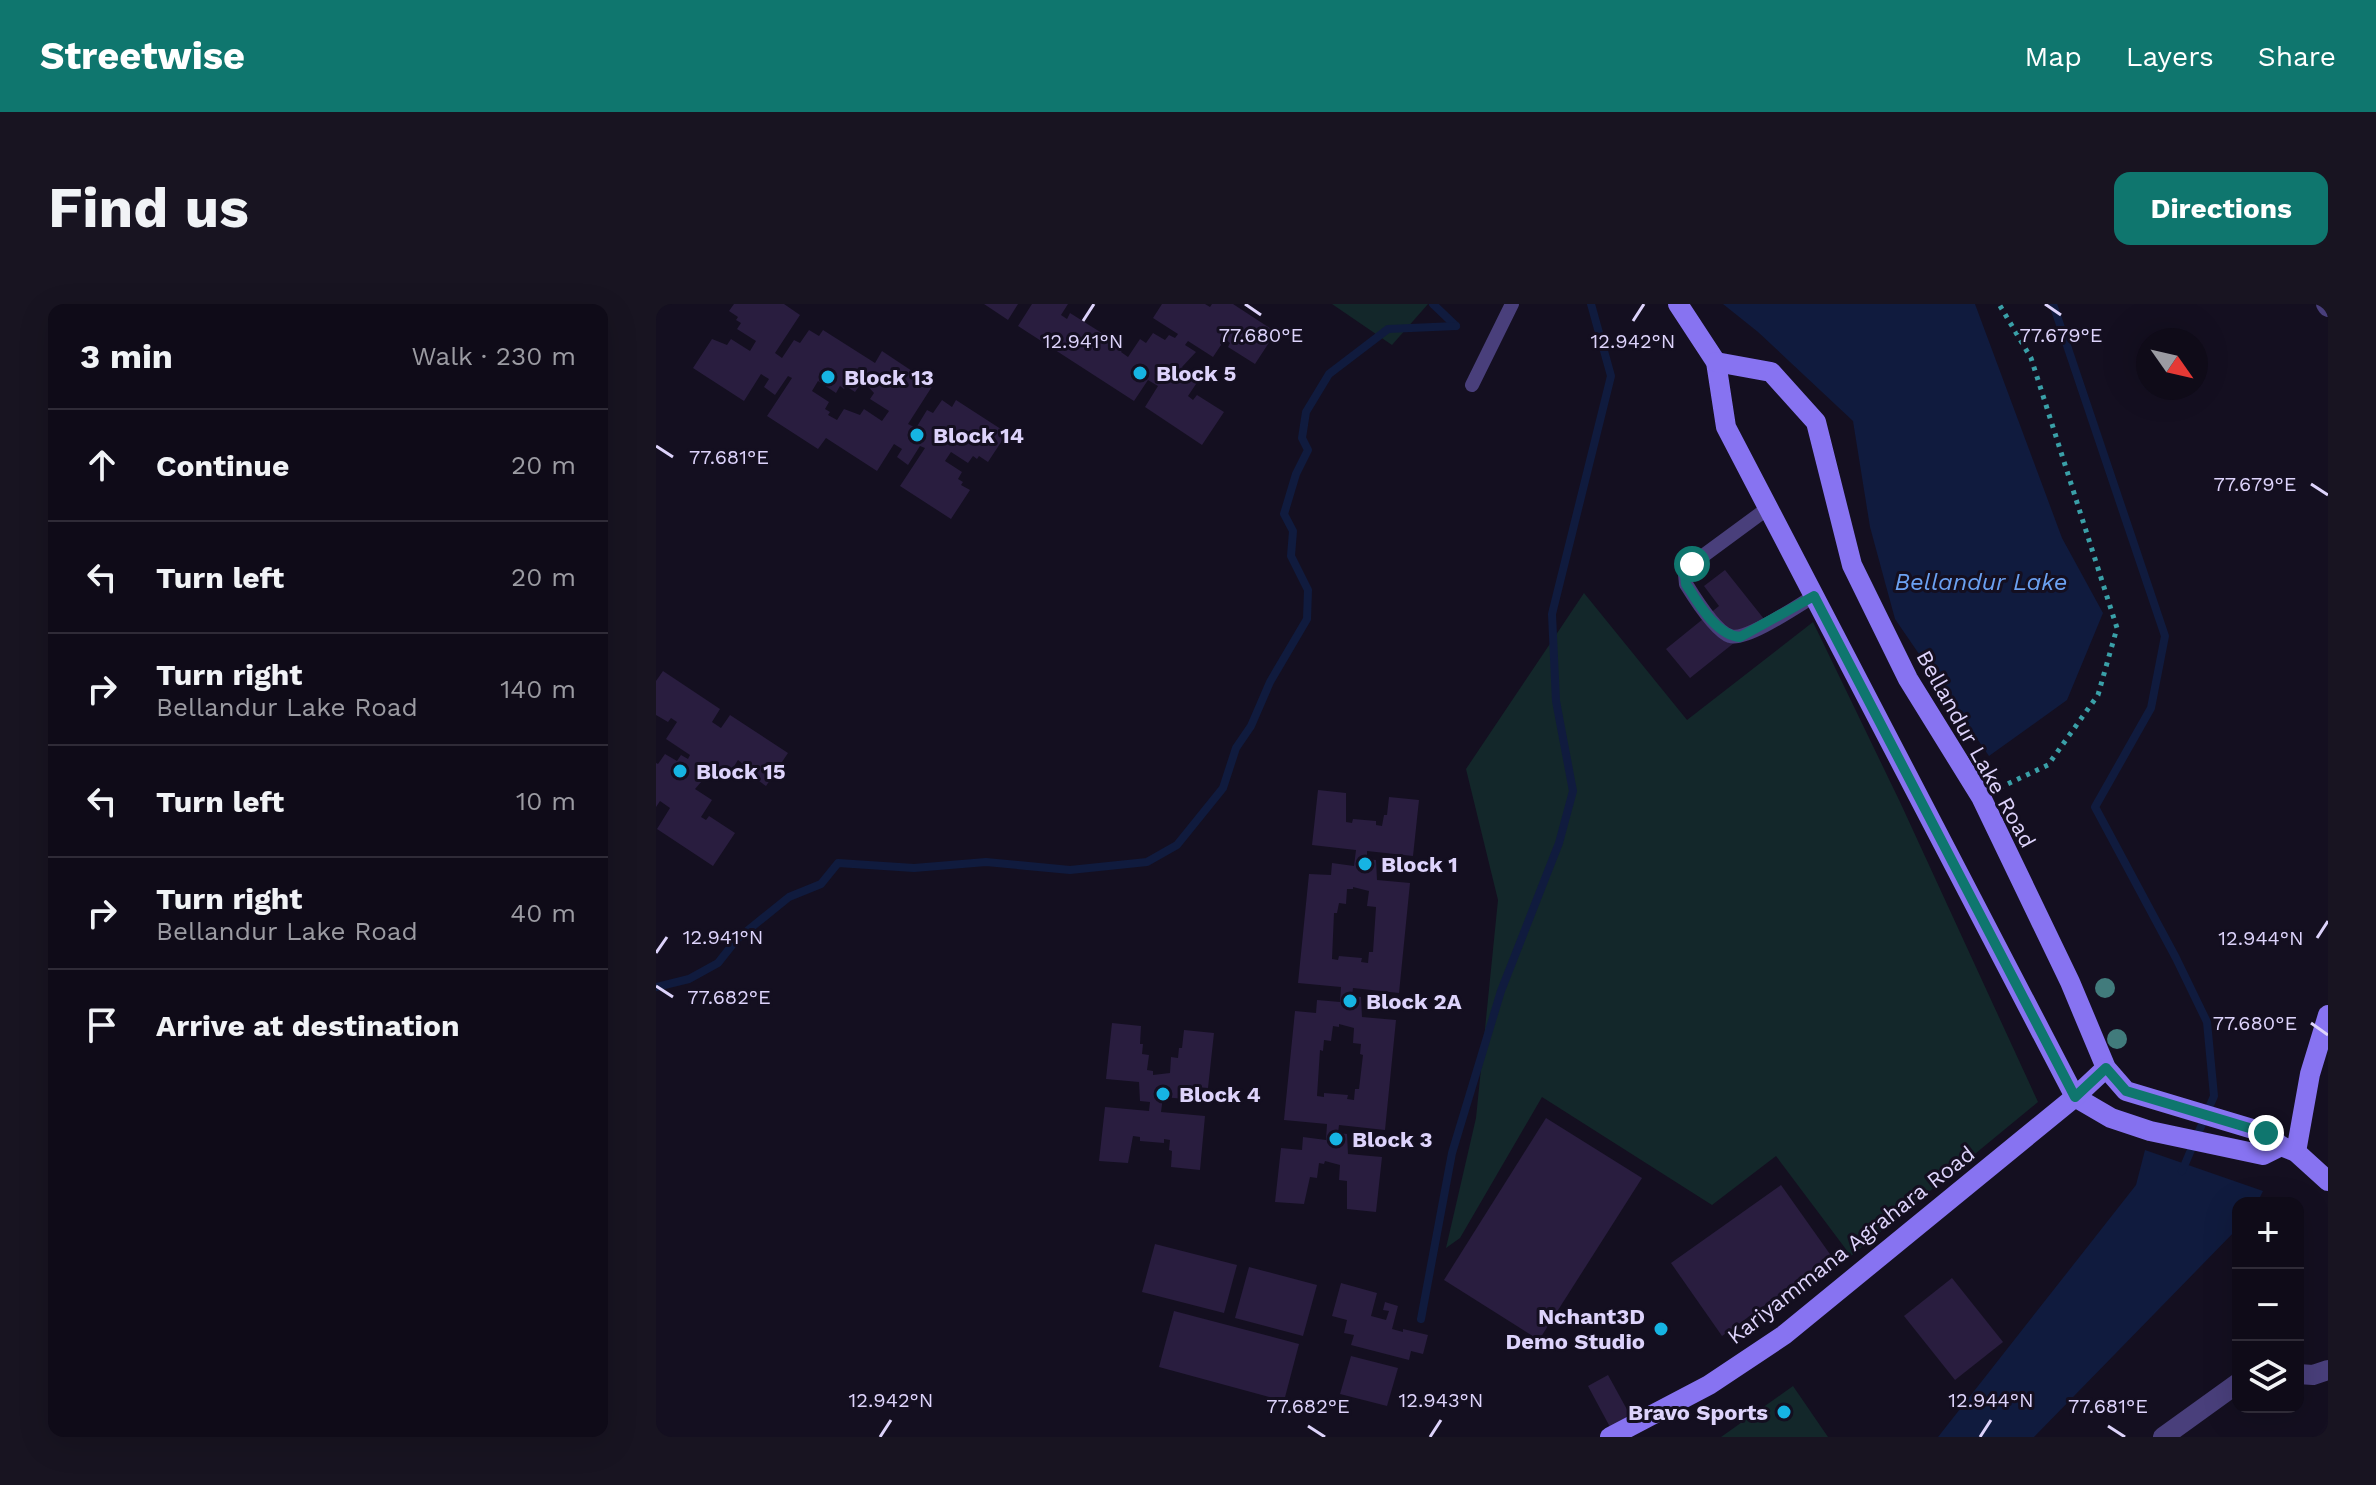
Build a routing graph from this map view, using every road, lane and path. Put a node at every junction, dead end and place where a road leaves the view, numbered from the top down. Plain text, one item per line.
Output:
1 (1512, 304) edge
2 (1678, 304) edge
3 (1999, 304) edge
4 (1716, 362) junction
5 (1472, 385) dead end
6 (1768, 508) junction
7 (1814, 596) junction
8 (1981, 797) junction
9 (2328, 1015) edge
10 (2106, 1068) junction
11 (2075, 1097) junction
12 (2277, 1147) junction
13 (2326, 1177) edge
14 (2328, 1370) edge
15 (2304, 1374) edge
16 (2232, 1387) edge
17 (1610, 1437) edge
18 (2163, 1437) edge

1 - 5 lane
2 - 4 street
3 - 8 path
4 - 6 street
4 - 8 street, Bellandur Lake Road
6 - 7 street
6 - 7 lane
7 - 11 street
8 - 10 street, Bellandur Lake Road
9 - 12 street
10 - 11 street, Kariyammana Agrahara Road
10 - 12 street, Bellandur Lake Road
11 - 12 street
11 - 17 street, Kariyammana Agrahara Road
12 - 13 street
14 - 15 street
16 - 18 street

